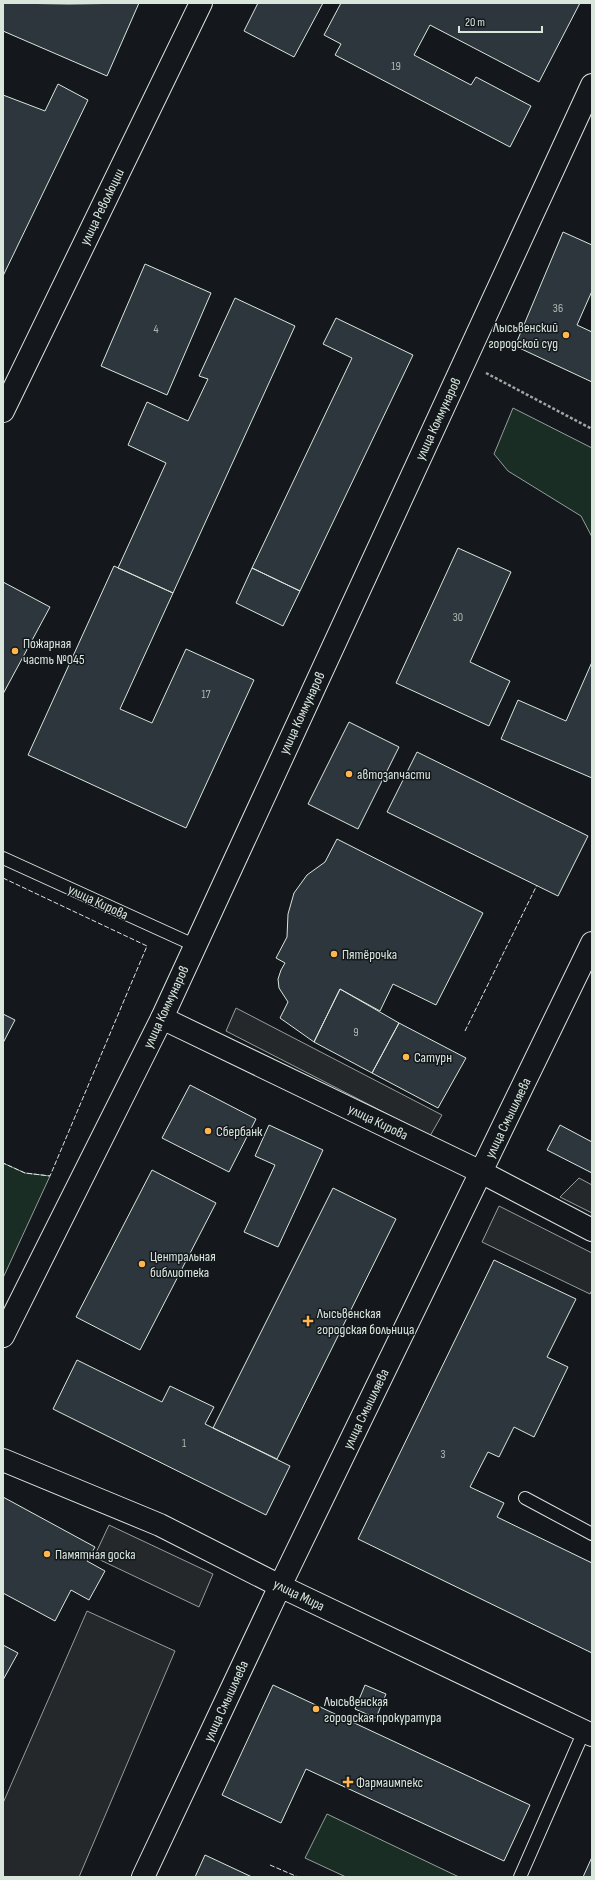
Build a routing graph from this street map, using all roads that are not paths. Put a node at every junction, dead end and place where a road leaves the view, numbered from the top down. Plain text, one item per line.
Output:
1 (201, 3) edge
2 (592, 85) edge
3 (3, 411) edge
4 (3, 858) edge
5 (592, 943) edge
6 (194, 946) junction
7 (162, 1018) junction
8 (482, 1172) junction
9 (592, 1230) edge
10 (3, 1336) edge
11 (3, 1460) edge
12 (525, 1498) dead end
13 (592, 1534) edge
14 (280, 1586) junction
15 (588, 1733) edge
16 (143, 1877) edge
17 (520, 1877) edge

1 - 3 street, улица Революции
2 - 6 street, улица Коммунаров
4 - 6 lane, улица Кирова
5 - 8 street, улица Смышляева
6 - 7 street, улица Коммунаров
7 - 8 street, улица Кирова
7 - 10 street, улица Коммунаров
8 - 9 street, улица Кирова
8 - 14 street, улица Смышляева
11 - 14 street, улица Мира
12 - 13 lane
14 - 15 street, улица Мира
14 - 16 street, улица Смышляева
15 - 17 lane

